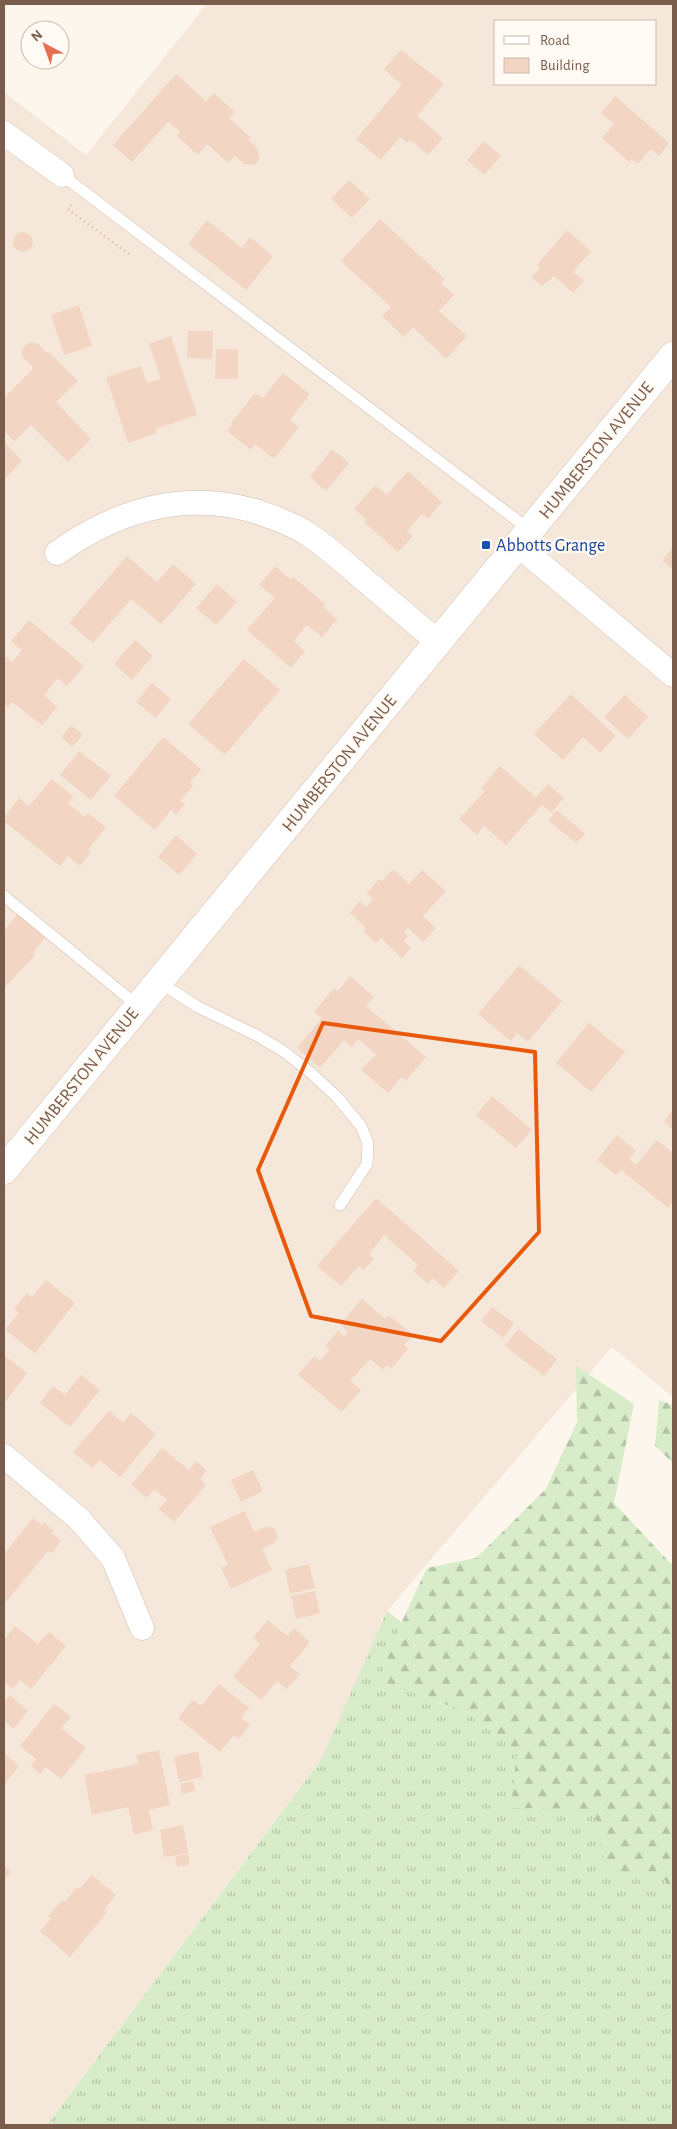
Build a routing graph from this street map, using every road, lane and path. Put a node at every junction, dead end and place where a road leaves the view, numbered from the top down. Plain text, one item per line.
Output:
1 (4, 133) edge
2 (62, 175) joint
3 (673, 356) edge
4 (524, 537) junction
5 (57, 553) dead end
6 (438, 642) junction
7 (673, 675) edge
8 (4, 896) edge
9 (159, 982) junction
10 (138, 1006) junction
11 (4, 1170) edge
12 (340, 1205) dead end
13 (4, 1456) edge
14 (142, 1628) dead end

1 - 2 street
2 - 4 lane
3 - 4 main road, HUMBERSTON AVENUE
4 - 6 main road, HUMBERSTON AVENUE
4 - 7 street
5 - 6 street
6 - 9 main road, HUMBERSTON AVENUE
8 - 10 lane
9 - 10 main road, HUMBERSTON AVENUE
9 - 12 lane
10 - 11 main road, HUMBERSTON AVENUE
13 - 14 street

